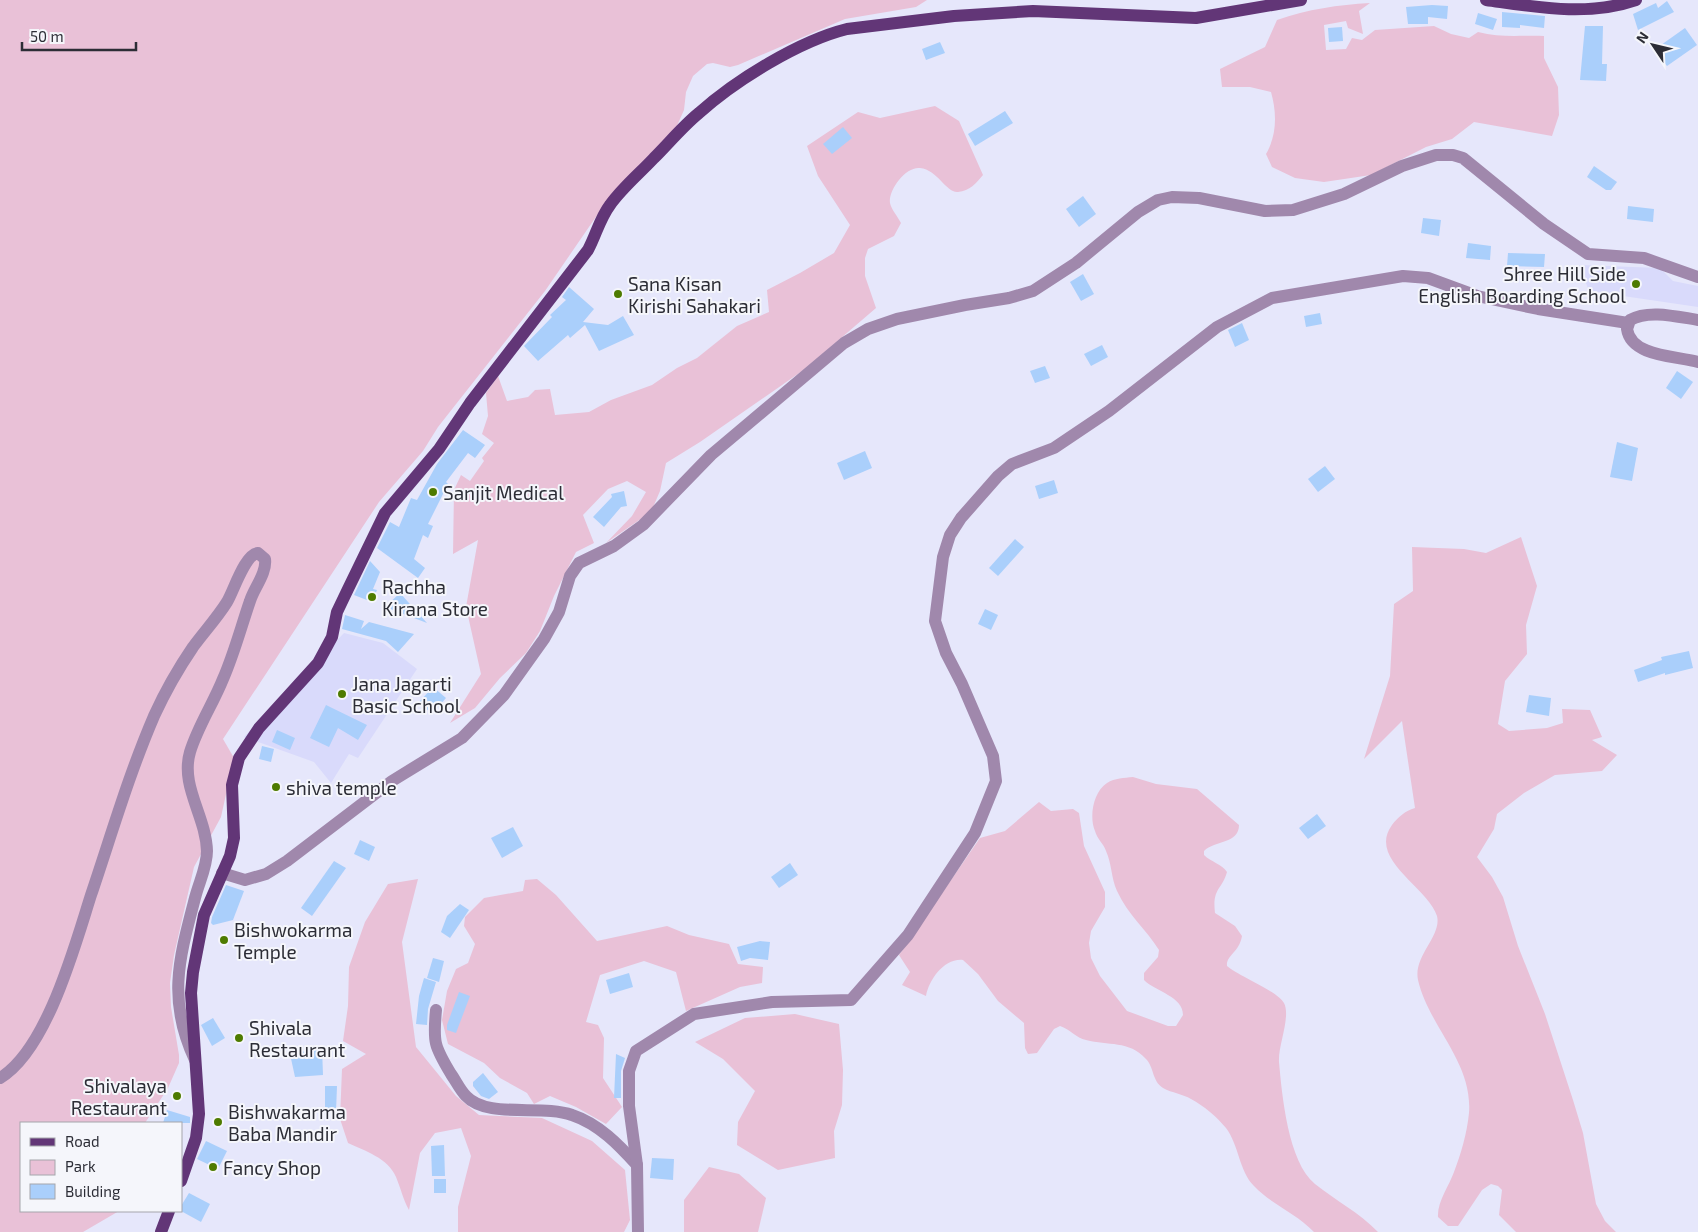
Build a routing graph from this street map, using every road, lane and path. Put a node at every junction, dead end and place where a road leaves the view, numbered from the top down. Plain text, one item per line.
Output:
1 (1301, 0) edge
2 (1486, 0) edge
3 (1636, 0) edge
4 (1565, 5) edge
5 (1698, 277) edge
6 (1698, 320) edge
7 (1628, 322) junction
8 (1698, 362) edge
9 (222, 873) junction
10 (436, 1010) dead end
11 (196, 1062) junction
12 (0, 1078) edge
13 (637, 1165) junction
14 (182, 1178) edge
15 (169, 1212) edge
16 (161, 1232) edge
17 (638, 1232) edge

1 - 9 main road
2 - 4 main road
3 - 4 main road
5 - 9 street
6 - 7 street
7 - 8 street
7 - 13 street
9 - 11 main road
10 - 13 street
11 - 12 street
11 - 14 main road
13 - 17 street
15 - 16 main road

